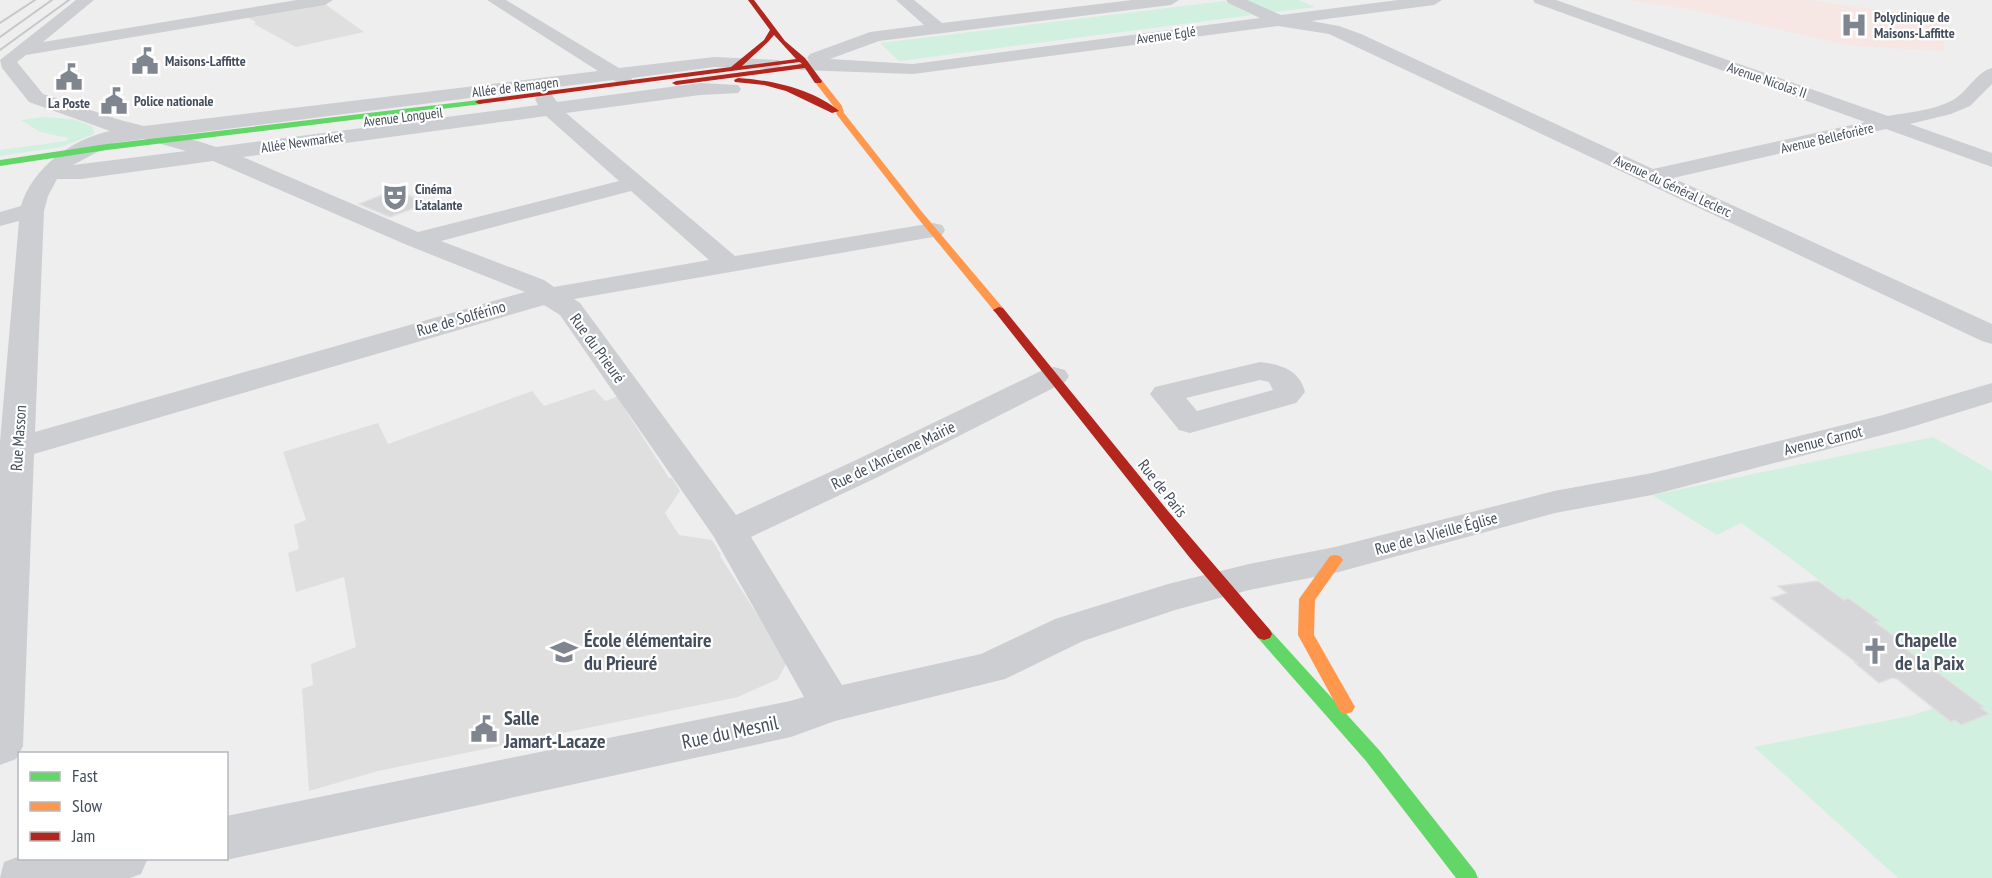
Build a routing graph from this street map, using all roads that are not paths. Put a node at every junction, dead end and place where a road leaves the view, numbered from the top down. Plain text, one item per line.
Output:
1 (86, 0) edge
2 (325, 0) edge
3 (495, 0) edge
4 (751, 0) edge
5 (904, 0) edge
6 (1171, 0) edge
7 (1234, 0) edge
8 (1309, 0) edge
9 (1434, 0) edge
10 (1541, 0) edge
11 (1335, 13) junction
12 (1280, 21) junction
13 (939, 29) junction
14 (774, 30) junction
15 (869, 38) junction
16 (1355, 38) junction
17 (783, 42) junction
18 (18, 51) junction
19 (804, 63) junction
20 (775, 67) junction
21 (897, 69) junction
22 (618, 74) junction
23 (737, 75) junction
24 (1992, 75) edge
25 (638, 82) junction
26 (676, 83) junction
27 (798, 91) junction
28 (546, 101) junction
29 (840, 113) junction
30 (1890, 123) junction
31 (150, 133) junction
32 (182, 143) junction
33 (114, 145) junction
34 (215, 154) junction
35 (1992, 160) edge
36 (64, 162) junction
37 (0, 163) edge
38 (0, 170) edge
39 (1650, 176) junction
40 (637, 183) junction
41 (33, 211) junction
42 (0, 219) edge
43 (933, 230) junction
44 (416, 240) junction
45 (730, 265) junction
46 (550, 296) junction
47 (1992, 335) edge
48 (1054, 376) junction
49 (1992, 392) edge
50 (9, 450) edge
51 (1652, 484) joint
52 (730, 532) junction
53 (1335, 560) junction
54 (1221, 584) junction
55 (831, 705) junction
56 (0, 747) edge
57 (1373, 756) junction
58 (228, 838) edge
59 (113, 860) edge
60 (22, 878) edge
61 (1468, 878) edge

1 - 18 street
2 - 18 street
3 - 22 street
4 - 14 main road, Rue de Paris
5 - 13 street
6 - 13 street
7 - 12 street, Avenue du Général Leclerc
8 - 11 street, Avenue du Général Leclerc
9 - 11 street, Avenue Eglé
10 - 30 street, Avenue Nicolas II
11 - 12 street, Avenue Eglé
11 - 16 street, Avenue du Général Leclerc
12 - 16 street, Avenue du Général Leclerc
12 - 21 street, Avenue Eglé
13 - 15 street
14 - 17 main road, Rue de Paris
14 - 23 main road
15 - 19 street
15 - 21 street
16 - 39 street, Avenue du Général Leclerc
17 - 19 main road, Rue de Paris
17 - 20 main road
18 - 33 street
19 - 20 main road, Avenue Longueil
19 - 21 street, Avenue Eglé
19 - 29 main road, Rue de Paris
20 - 23 street
20 - 26 main road, Avenue Longueil
20 - 27 main road, Rue de Paris
22 - 23 street, Allée de Remagen
22 - 25 street
22 - 31 street, Allée de Remagen
23 - 25 main road, Avenue Longueil
23 - 26 main road
23 - 27 main road, Rue de Paris
23 - 28 street, Allée Newmarket
24 - 30 street, Avenue Belleforière
25 - 28 main road, Avenue Longueil
26 - 28 main road, Avenue Longueil
27 - 29 main road, Rue de Paris
28 - 32 main road, Avenue Longueil
28 - 34 street, Allée Newmarket
28 - 40 street
29 - 43 main road, Rue de Paris
30 - 35 street, Avenue Nicolas II
30 - 39 street, Avenue Belleforière
31 - 32 street, Rue du Prieuré
31 - 33 street, Allée de Remagen
32 - 33 street
32 - 34 street, Rue du Prieuré
33 - 36 street
34 - 36 street, Allée Newmarket
34 - 44 street, Rue du Prieuré
36 - 37 main road
36 - 38 main road
36 - 41 street, Rue Masson
39 - 47 street, Avenue du Général Leclerc
40 - 44 street
40 - 45 street
41 - 42 street
41 - 50 street, Rue Masson
43 - 45 street, Rue de Solférino
43 - 48 main road, Rue de Paris
44 - 46 street, Rue du Prieuré
45 - 46 street, Rue de Solférino
46 - 50 street, Rue de Solférino
46 - 52 street, Rue du Prieuré
48 - 52 street, Rue de l'Ancienne Mairie
48 - 54 main road, Rue de Paris
49 - 51 street, Avenue Carnot
50 - 56 street, Rue Masson
51 - 53 street, Rue de la Vieille Église
52 - 55 street, Rue du Prieuré
53 - 54 street, Rue de la Vieille Église
53 - 57 main road
54 - 55 street, Rue du Mesnil
54 - 57 main road, Rue de Paris
55 - 58 street, Rue du Mesnil
57 - 61 main road, Rue de Paris
59 - 60 street

